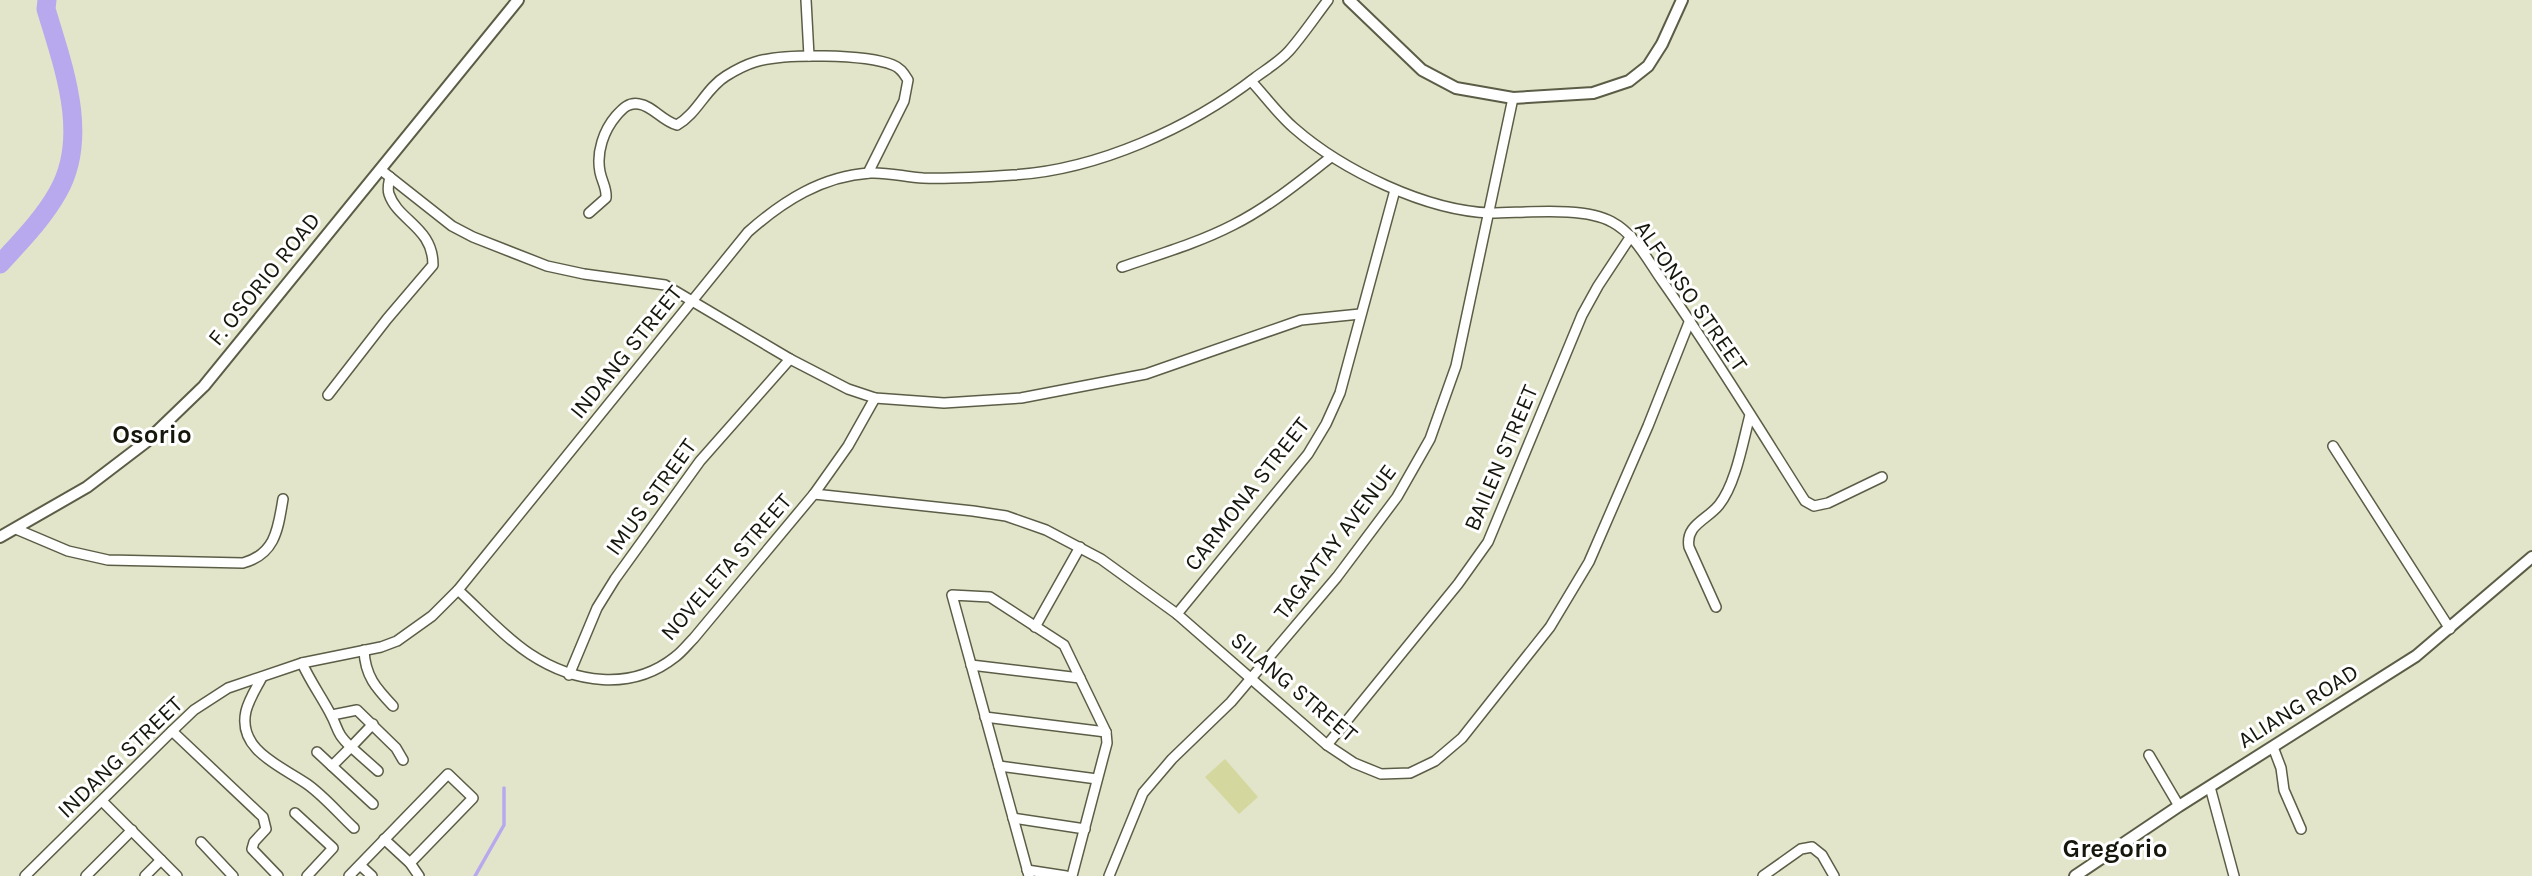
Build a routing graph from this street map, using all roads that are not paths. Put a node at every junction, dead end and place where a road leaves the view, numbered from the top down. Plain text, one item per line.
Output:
1 (518, 0) edge
2 (806, 0) edge
3 (1328, 0) edge
4 (1349, 0) edge
5 (1682, 0) edge
6 (809, 56) junction
7 (1251, 81) junction
8 (1513, 99) junction
9 (1331, 157) junction
10 (386, 173) junction
11 (868, 173) junction
12 (1395, 190) junction
13 (589, 213) dead end
14 (1486, 213) junction
15 (1630, 236) junction
16 (1122, 267) dead end
17 (690, 302) junction
18 (1360, 314) junction
19 (1690, 320) junction
20 (790, 359) junction
21 (328, 395) dead end
22 (875, 398) junction
23 (1750, 415) junction
24 (2333, 446) dead end
25 (1882, 477) dead end
26 (814, 494) junction
27 (283, 499) dead end
28 (16, 529) junction
29 (0, 537) edge
30 (1080, 547) junction
31 (2532, 557) edge
32 (458, 590) junction
33 (1716, 607) dead end
34 (1177, 614) junction
35 (1035, 627) junction
36 (2450, 629) junction
37 (364, 650) junction
38 (302, 663) junction
39 (971, 666) junction
40 (569, 675) junction
41 (262, 677) junction
42 (1080, 678) junction
43 (1252, 678) junction
44 (393, 706) dead end
45 (332, 715) junction
46 (985, 717) junction
47 (373, 724) junction
48 (172, 731) junction
49 (1106, 732) junction
50 (1327, 745) junction
51 (351, 747) junction
52 (2273, 747) junction
53 (317, 752) dead end
54 (2149, 755) dead end
55 (402, 760) dead end
56 (332, 766) junction
57 (999, 766) junction
58 (377, 771) dead end
59 (1097, 779) junction
60 (2210, 787) junction
61 (102, 801) junction
62 (373, 804) dead end
63 (2179, 806) junction
64 (295, 813) dead end
65 (1013, 818) junction
66 (354, 828) dead end
67 (1084, 829) junction
68 (2301, 829) dead end
69 (132, 830) junction
70 (384, 839) junction
71 (201, 842) dead end
72 (161, 860) junction
73 (410, 863) junction
74 (360, 865) junction
75 (1028, 873) edge
76 (25, 876) edge
77 (86, 876) edge
78 (145, 876) edge
79 (177, 876) edge
80 (233, 876) edge
81 (278, 876) edge
82 (307, 876) edge
83 (349, 876) edge
84 (372, 876) edge
85 (419, 876) edge
86 (1066, 876) edge
87 (1072, 876) edge
88 (1109, 876) edge
89 (1763, 876) edge
90 (1834, 876) edge
91 (2075, 876) edge
92 (2234, 876) edge

1 - 10 street, F. OSORIO ROAD
2 - 6 street
3 - 7 street, INDANG STREET
4 - 8 street
5 - 8 street
6 - 11 street
6 - 13 street
7 - 9 street, ALFONSO STREET
7 - 11 street, INDANG STREET
8 - 14 street, TAGAYTAY AVENUE
9 - 12 street, ALFONSO STREET
9 - 16 street
10 - 17 street
10 - 21 street
10 - 28 street, F. OSORIO ROAD
11 - 17 street, INDANG STREET
12 - 14 street, ALFONSO STREET
12 - 18 street, CARMONA STREET
14 - 15 street, ALFONSO STREET
14 - 43 street, TAGAYTAY AVENUE
15 - 19 street, ALFONSO STREET
15 - 50 street, BAILEN STREET
17 - 20 street
17 - 32 street, INDANG STREET
18 - 22 street
18 - 34 street, CARMONA STREET
19 - 23 street, ALFONSO STREET
19 - 50 street, SILANG STREET
20 - 22 street
20 - 40 street, IMUS STREET
22 - 26 street, NOVELETA STREET
23 - 25 street, ALFONSO STREET
23 - 33 street
24 - 36 street
26 - 30 street, SILANG STREET
26 - 40 street, NOVELETA STREET
27 - 28 street
28 - 29 street, F. OSORIO ROAD
30 - 34 street, SILANG STREET
30 - 35 street
31 - 36 street, ALIANG ROAD
32 - 37 street, INDANG STREET
32 - 40 street, NOVELETA STREET
34 - 43 street, SILANG STREET
35 - 39 street
35 - 42 street
36 - 52 street, ALIANG ROAD
37 - 38 street, INDANG STREET
37 - 44 street
38 - 41 street, INDANG STREET
38 - 45 street
39 - 42 street
39 - 46 street
41 - 48 street, INDANG STREET
41 - 66 street
42 - 49 street
43 - 50 street, SILANG STREET
43 - 88 street, TAGAYTAY AVENUE
45 - 47 street
45 - 51 street
46 - 49 street
46 - 57 street
47 - 51 street
47 - 55 street
48 - 61 street, INDANG STREET
48 - 81 street
49 - 59 street
51 - 56 street
51 - 58 street
52 - 60 street, ALIANG ROAD
52 - 68 street
53 - 56 street
54 - 63 street
56 - 62 street
57 - 59 street
57 - 65 street
59 - 67 street
60 - 63 street, ALIANG ROAD
60 - 92 street
61 - 69 street
61 - 76 street, INDANG STREET
63 - 91 street, ALIANG ROAD
64 - 82 street
65 - 67 street
65 - 75 street
67 - 87 street
69 - 72 street
69 - 77 street
70 - 73 street
70 - 73 street
70 - 74 street
71 - 80 street
72 - 78 street
72 - 79 street
73 - 85 street
74 - 83 street
74 - 84 street
75 - 86 street
89 - 90 street

